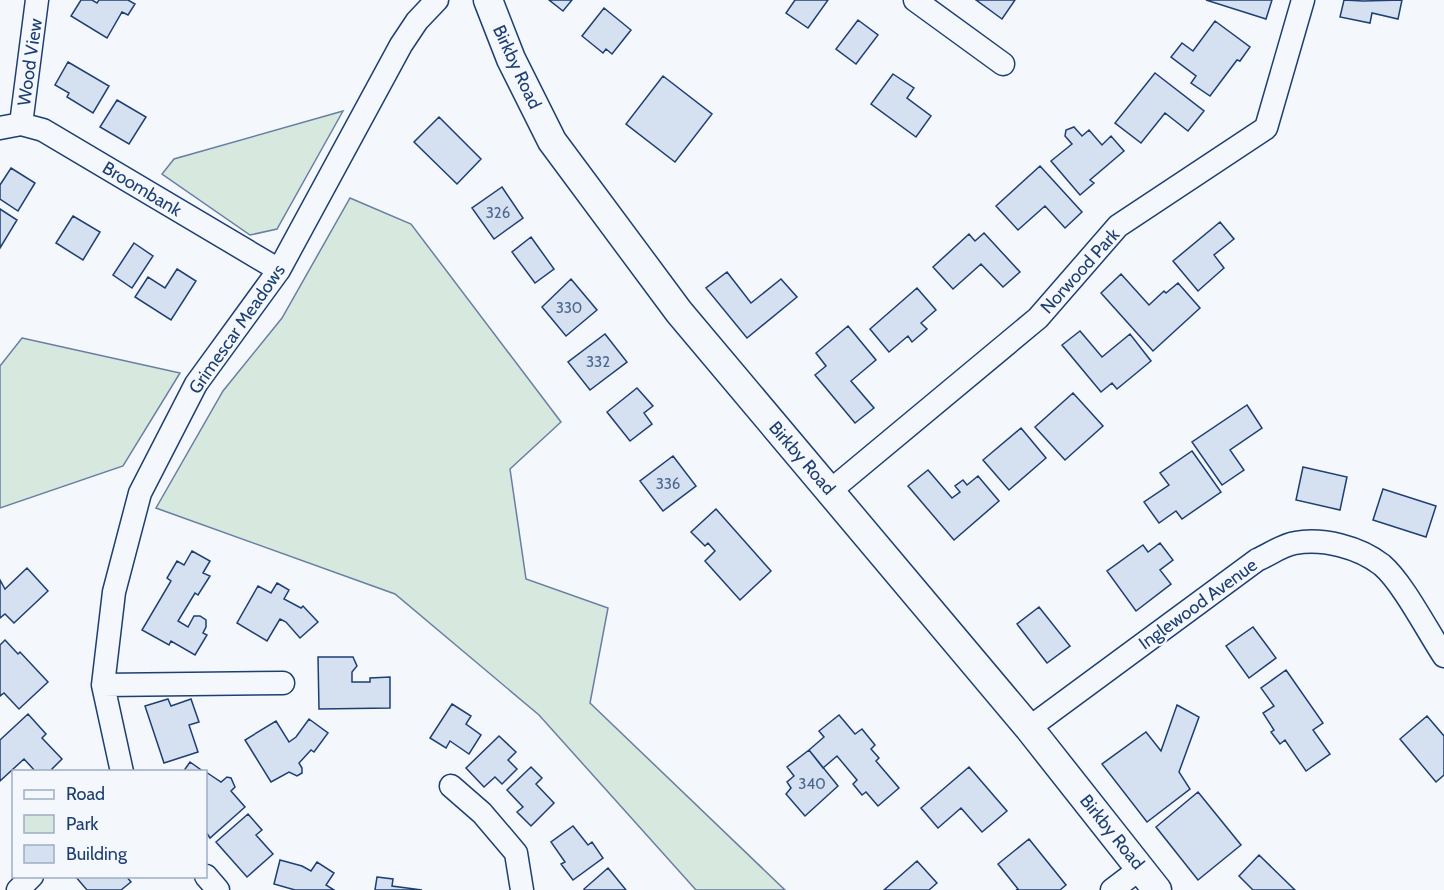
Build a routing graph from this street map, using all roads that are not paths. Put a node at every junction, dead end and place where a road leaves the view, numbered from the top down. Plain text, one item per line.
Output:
1 (38, 0) edge
2 (437, 0) edge
3 (488, 0) edge
4 (915, 0) edge
5 (1303, 0) edge
6 (1003, 64) dead end
7 (11, 126) edge
8 (279, 270) junction
9 (830, 491) junction
10 (1444, 656) edge
11 (283, 683) dead end
12 (103, 685) junction
13 (1029, 728) junction
14 (122, 770) edge
15 (451, 786) dead end
16 (207, 877) edge
17 (30, 878) edge
18 (1149, 879) edge
19 (18, 890) edge
20 (218, 890) edge
21 (522, 890) edge
22 (1112, 890) edge

1 - 7 street, Wood View
2 - 8 street, Grimescar Meadows
3 - 9 street, Birkby Road
4 - 6 street
5 - 9 street, Norwood Park
7 - 8 street, Broombank
8 - 12 street, Grimescar Meadows
9 - 13 street, Birkby Road
10 - 13 street, Inglewood Avenue
11 - 12 street
12 - 14 street, Grimescar Meadows
13 - 18 street, Birkby Road
15 - 21 street
16 - 20 street
17 - 19 street
18 - 22 street

